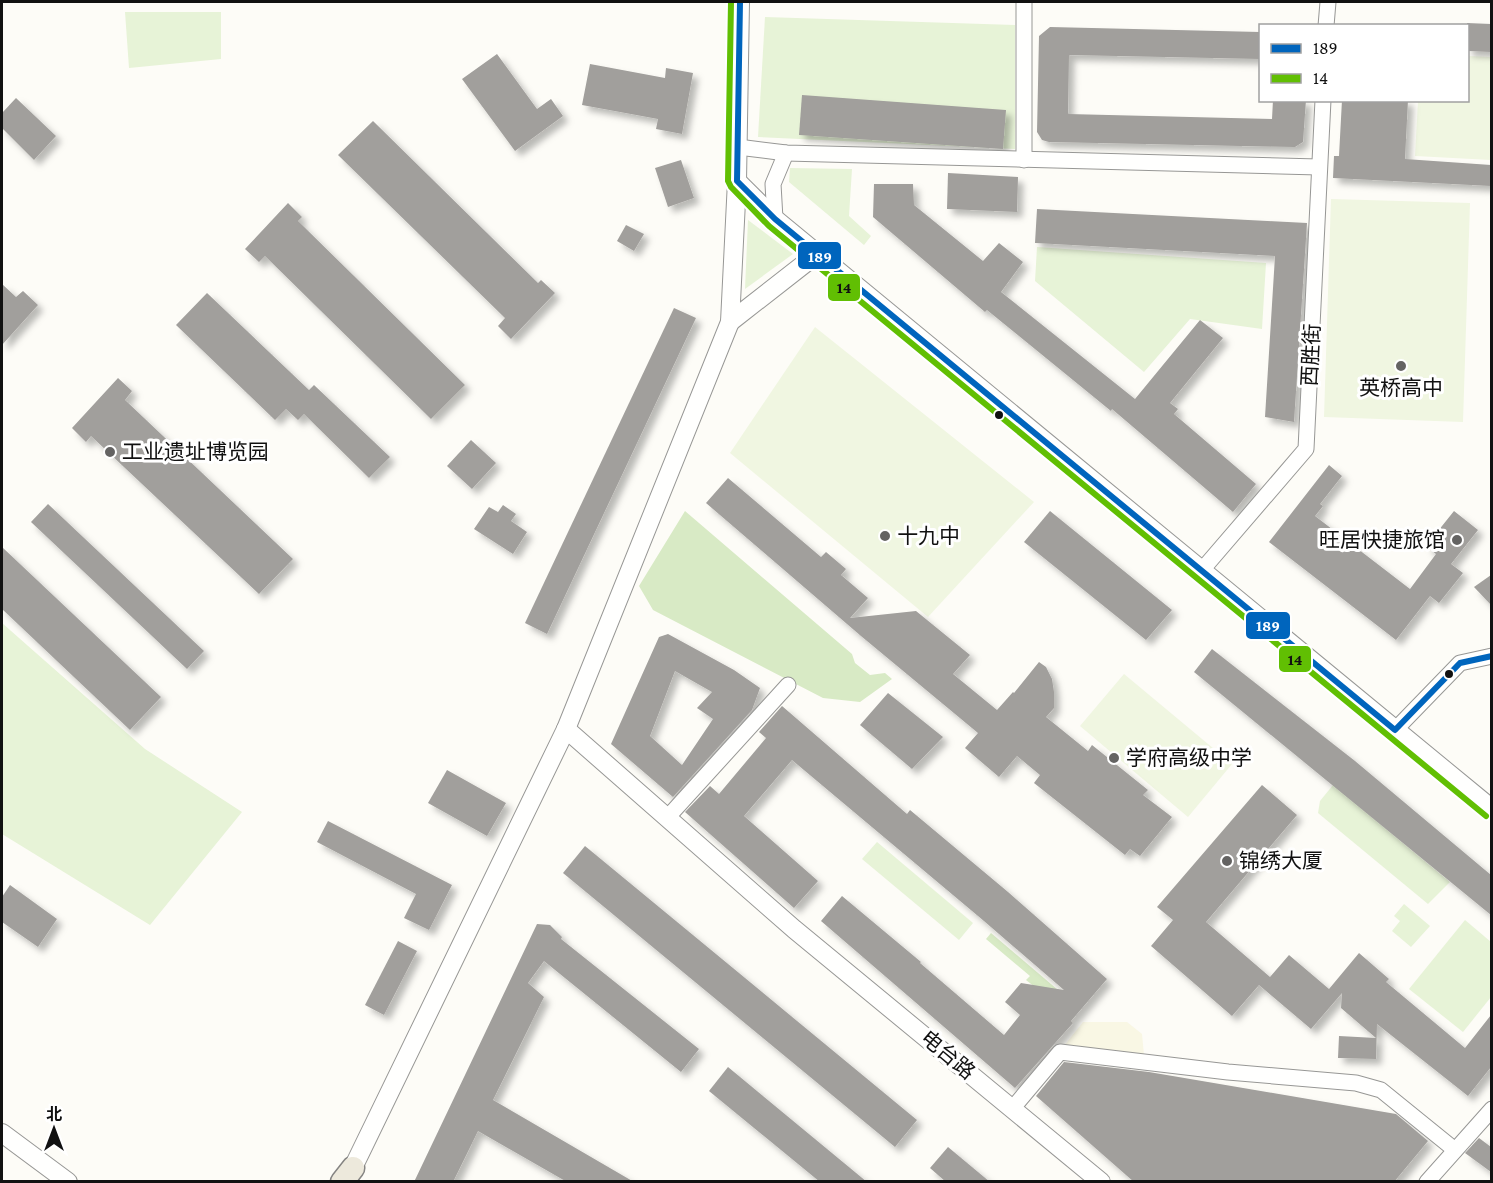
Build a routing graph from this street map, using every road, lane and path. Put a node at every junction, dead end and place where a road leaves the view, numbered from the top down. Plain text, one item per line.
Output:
1 (740, 2) edge
2 (1024, 2) edge
3 (1328, 2) edge
4 (1326, 24) edge
5 (1323, 102) edge
6 (738, 147) junction
7 (786, 153) junction
8 (1024, 160) junction
9 (1319, 167) junction
10 (737, 181) junction
11 (775, 219) junction
12 (817, 254) junction
13 (730, 322) junction
14 (1202, 570) junction
15 (1491, 656) edge
16 (788, 685) dead end
17 (566, 729) junction
18 (1395, 730) junction
19 (1491, 809) edge
20 (667, 818) junction
21 (1012, 1109) junction
22 (1491, 1109) edge
23 (2, 1133) edge
24 (1455, 1150) junction
25 (347, 1177) edge
26 (68, 1182) edge
27 (1101, 1182) edge
28 (1427, 1182) edge

1 - 6 street
2 - 8 street
3 - 4 street
5 - 9 street, 西胜街
6 - 7 street
6 - 10 street
7 - 8 street
7 - 11 street
8 - 9 street
9 - 14 street, 西胜街
10 - 11 street
10 - 13 street
11 - 12 street
12 - 13 street
12 - 14 street
13 - 17 street
14 - 18 street
15 - 18 street
16 - 20 street
17 - 20 street, 电台路
17 - 25 street
18 - 19 street
20 - 21 street, 电台路
21 - 24 street
21 - 27 street, 电台路
22 - 24 street
23 - 26 street
24 - 28 street

